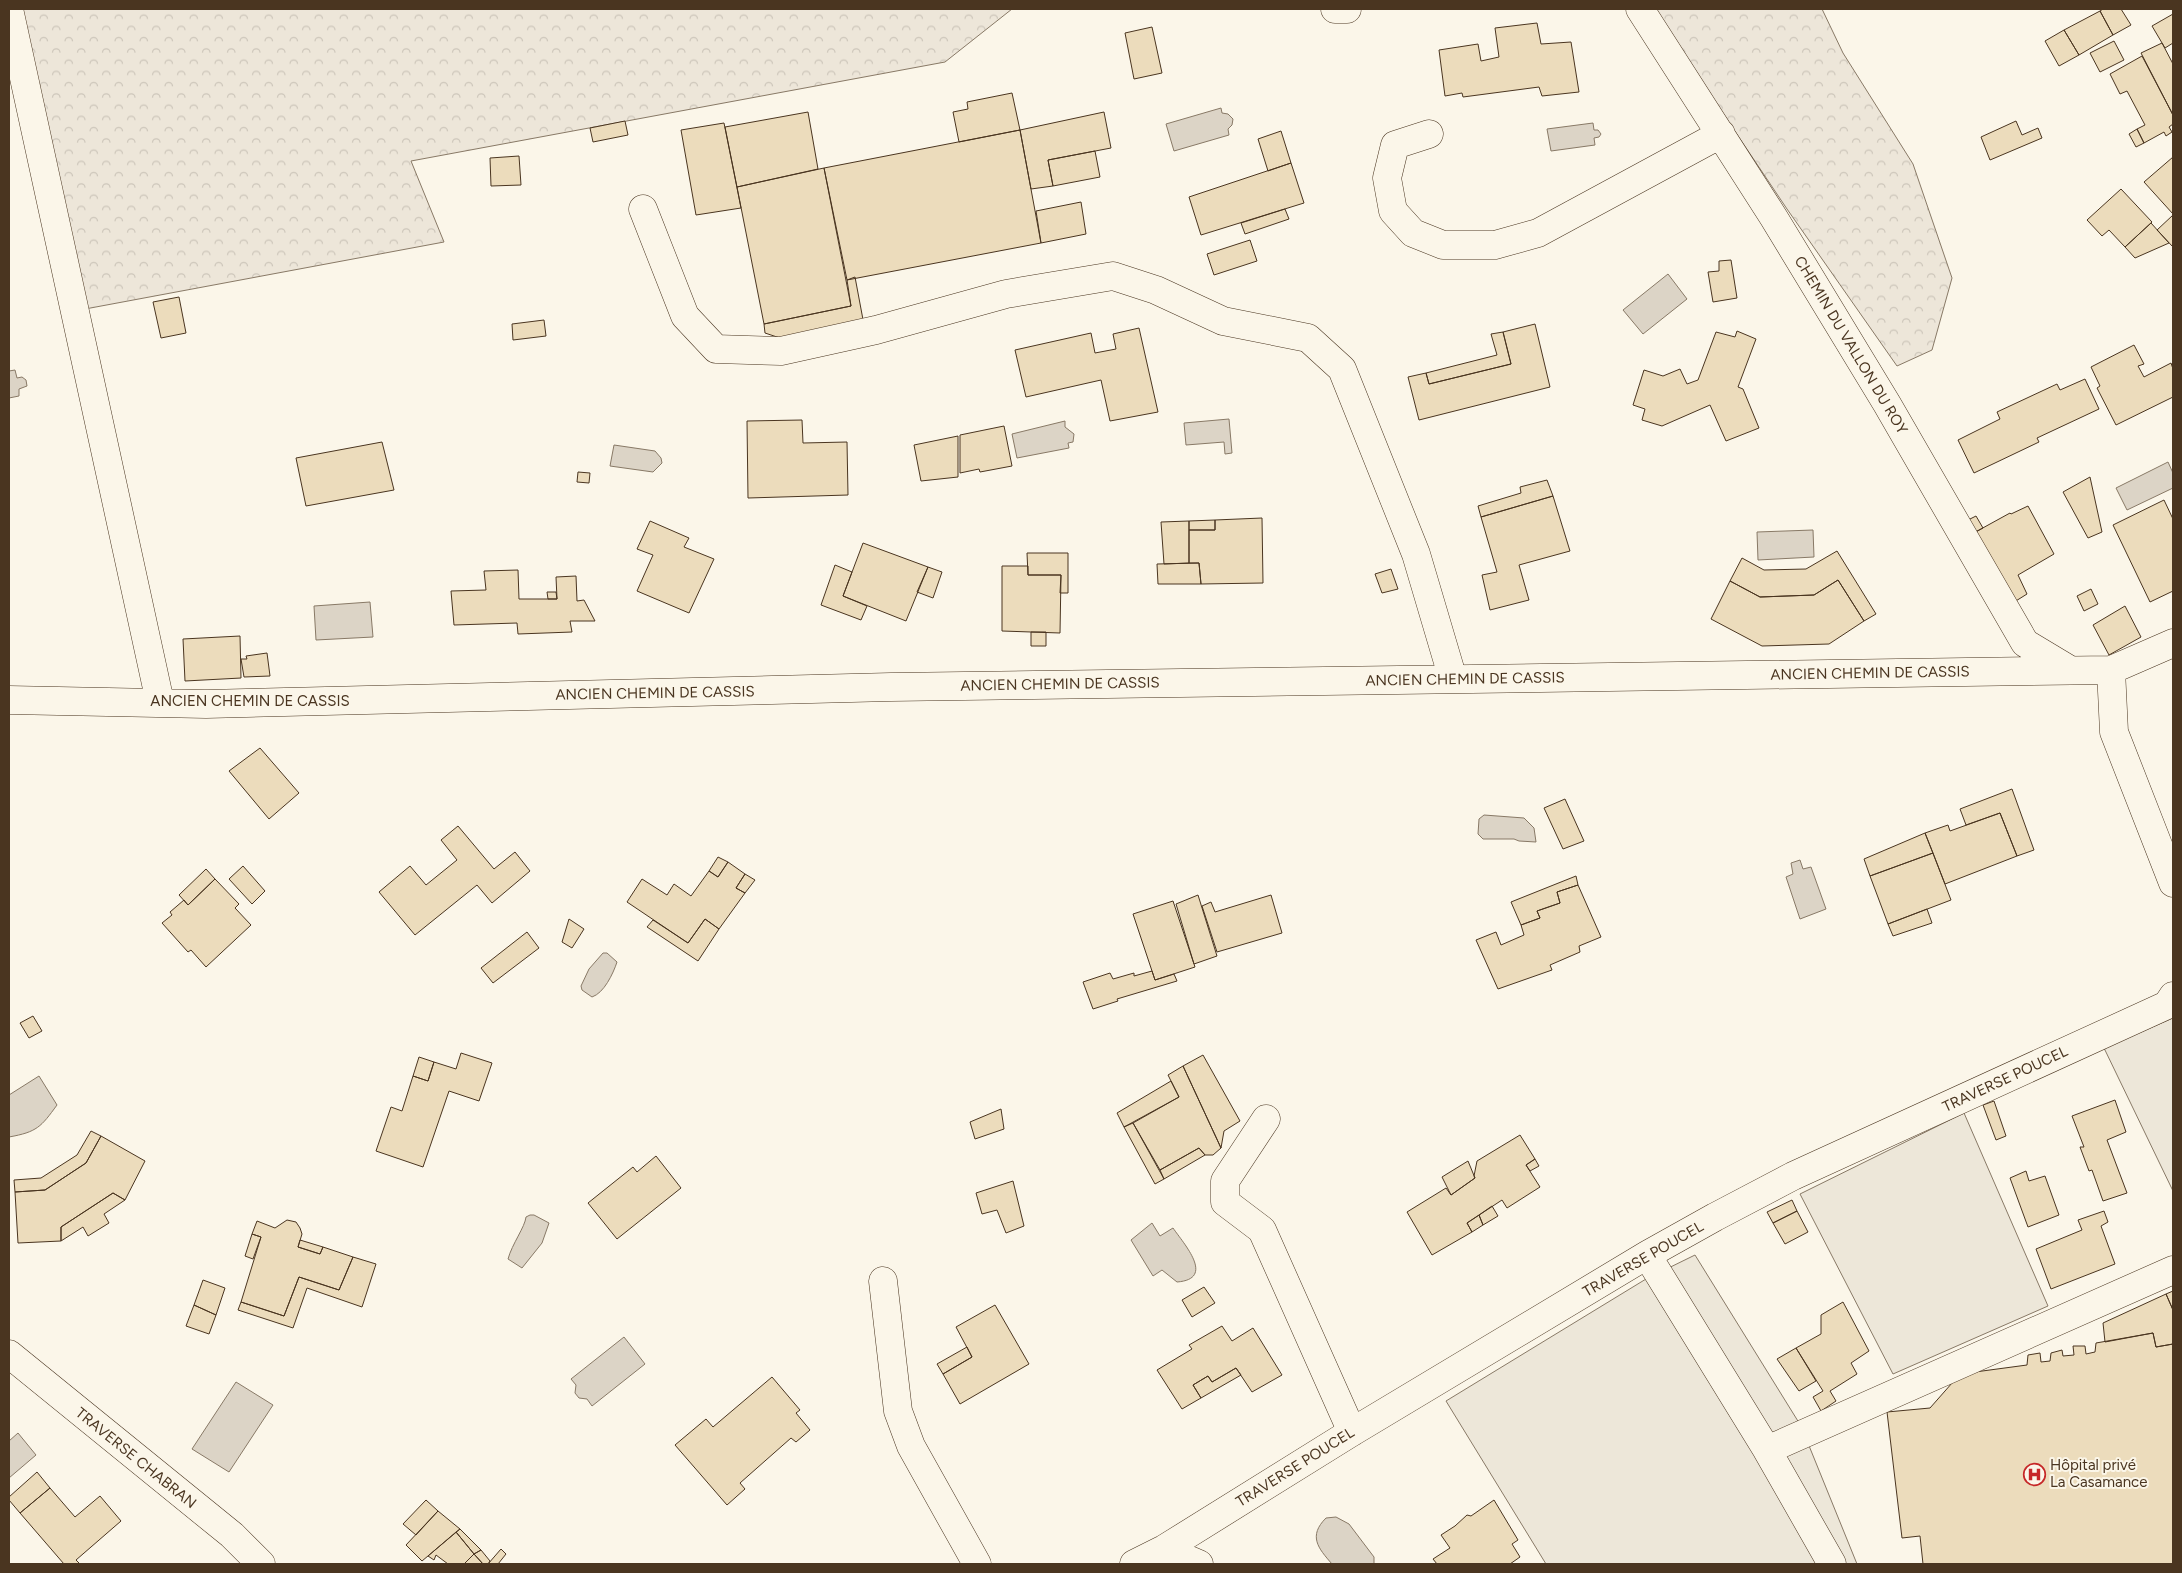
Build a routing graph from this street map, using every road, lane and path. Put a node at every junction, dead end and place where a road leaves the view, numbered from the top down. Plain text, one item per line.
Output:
1 (9, 9) edge
2 (1335, 9) edge
3 (1347, 9) edge
4 (1640, 9) edge
5 (1429, 134) dead end
6 (1721, 134) junction
7 (643, 209) dead end
8 (2173, 643) edge
9 (2070, 670) junction
10 (2111, 670) junction
11 (1453, 679) junction
12 (9, 700) edge
13 (160, 702) junction
14 (2173, 883) edge
15 (2173, 996) edge
16 (1266, 1119) dead end
17 (1647, 1255) junction
18 (2173, 1270) edge
19 (883, 1281) dead end
20 (9, 1354) edge
21 (1352, 1432) junction
22 (1767, 1450) junction
23 (1164, 1549) junction
24 (261, 1564) edge
25 (977, 1564) edge
26 (1134, 1564) edge
27 (1199, 1564) edge
28 (1832, 1564) edge

1 - 13 street
2 - 3 street
4 - 6 street, CHEMIN DU VALLON DU ROY
5 - 6 street
6 - 9 street, CHEMIN DU VALLON DU ROY
7 - 11 street
8 - 10 street
9 - 10 street, ANCIEN CHEMIN DE CASSIS
9 - 11 street, ANCIEN CHEMIN DE CASSIS
10 - 14 street
11 - 13 street, ANCIEN CHEMIN DE CASSIS
12 - 13 street, ANCIEN CHEMIN DE CASSIS
15 - 17 street, TRAVERSE POUCEL
16 - 21 street
17 - 21 street, TRAVERSE POUCEL
17 - 22 street
18 - 22 street
19 - 25 street
20 - 24 street, TRAVERSE CHABRAN
21 - 23 street, TRAVERSE POUCEL
22 - 28 street
23 - 26 street, TRAVERSE POUCEL
23 - 27 street

